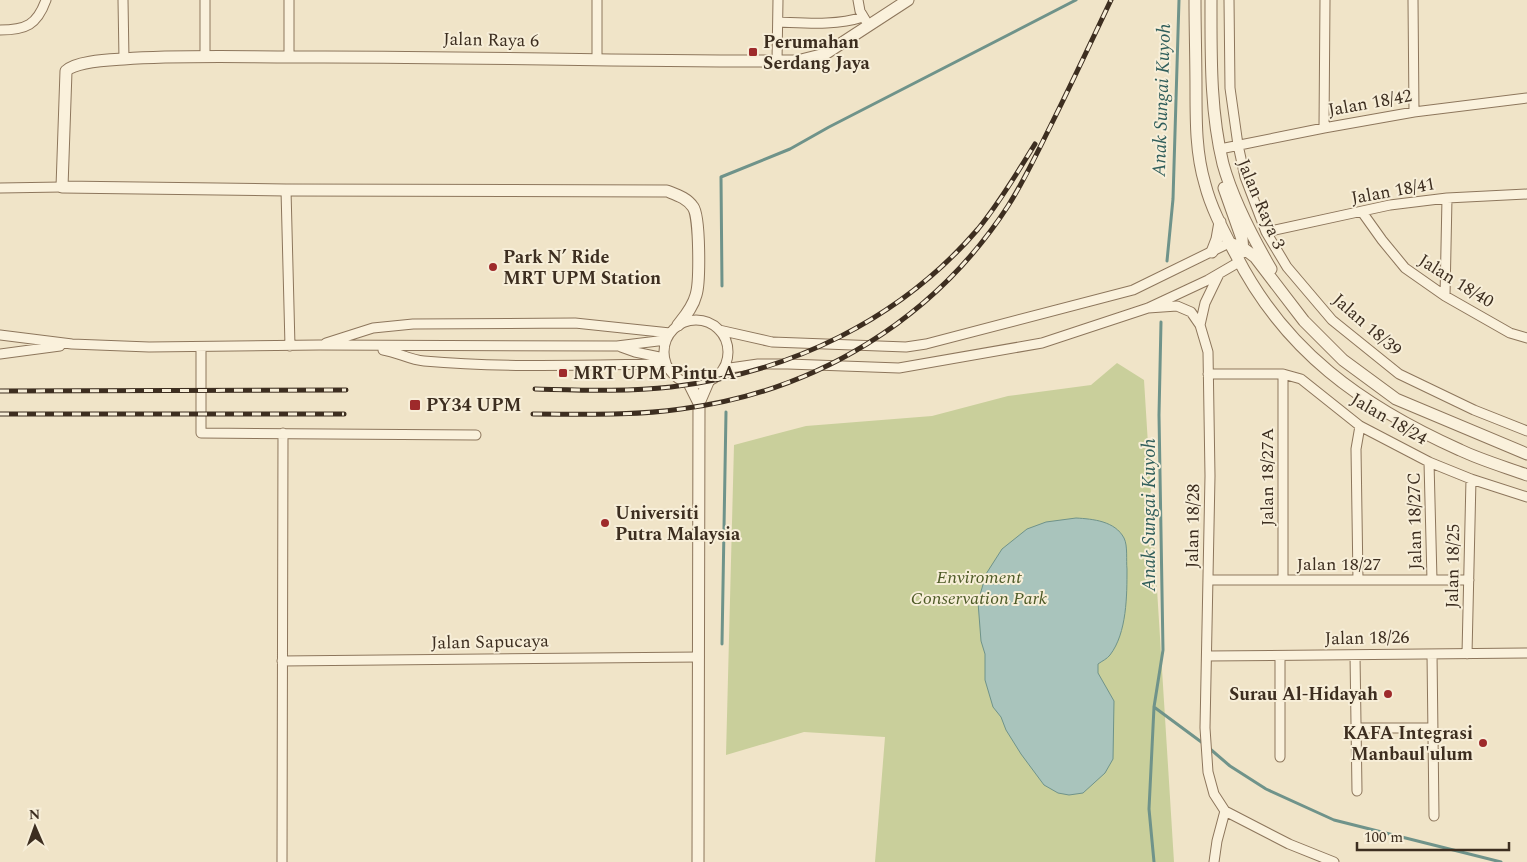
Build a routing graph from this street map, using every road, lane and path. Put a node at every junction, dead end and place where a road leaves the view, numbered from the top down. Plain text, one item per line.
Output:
1 (46, 0) edge
2 (123, 0) edge
3 (205, 0) edge
4 (289, 0) edge
5 (597, 0) edge
6 (778, 0) edge
7 (858, 0) edge
8 (908, 0) edge
9 (1195, 0) edge
10 (1211, 0) edge
11 (1229, 0) edge
12 (1325, 0) edge
13 (1413, 0) edge
14 (866, 21) junction
15 (778, 22) junction
16 (0, 30) edge
17 (205, 57) junction
18 (288, 57) junction
19 (124, 59) junction
20 (597, 59) junction
21 (777, 61) junction
22 (1527, 98) edge
23 (1414, 112) junction
24 (1324, 128) junction
25 (1217, 131) junction
26 (1238, 145) junction
27 (1220, 149) junction
28 (62, 187) junction
29 (0, 188) edge
30 (286, 190) junction
31 (1527, 194) edge
32 (1447, 198) junction
33 (1362, 212) junction
34 (1220, 222) junction
35 (1266, 232) junction
36 (1229, 243) junction
37 (1243, 248) junction
38 (1212, 252) junction
39 (1241, 266) junction
40 (1219, 274) junction
41 (1445, 296) junction
42 (1148, 308) junction
43 (1304, 321) junction
44 (1200, 325) junction
45 (719, 330) junction
46 (671, 333) junction
47 (0, 335) edge
48 (1527, 338) edge
49 (72, 344) junction
50 (318, 345) junction
51 (290, 346) junction
52 (351, 346) junction
53 (617, 346) junction
54 (201, 348) junction
55 (0, 354) edge
56 (665, 361) junction
57 (723, 369) junction
58 (1208, 374) junction
59 (1283, 374) junction
60 (708, 382) junction
61 (689, 383) junction
62 (699, 402) junction
63 (1360, 426) junction
64 (1527, 431) edge
65 (283, 433) junction
66 (476, 435) dead end
67 (1527, 454) edge
68 (1430, 462) junction
69 (1527, 475) edge
70 (1471, 479) junction
71 (1527, 497) edge
72 (1209, 580) junction
73 (1283, 580) junction
74 (1358, 580) junction
75 (1432, 580) junction
76 (1469, 580) junction
77 (1527, 653) edge
78 (1432, 654) junction
79 (1467, 654) junction
80 (1355, 655) junction
81 (1207, 656) junction
82 (1280, 656) junction
83 (699, 657) junction
84 (282, 661) junction
85 (1356, 728) junction
86 (1432, 728) junction
87 (1280, 757) dead end
88 (1357, 791) dead end
89 (1225, 811) junction
90 (1434, 816) dead end
91 (282, 862) edge
92 (698, 862) edge
93 (1214, 862) edge
94 (1334, 862) edge

1 - 16 street
2 - 19 street
3 - 17 street
4 - 18 street
5 - 20 street
6 - 15 street
7 - 14 street
8 - 14 street, Jalan Raya 6
9 - 34 street
10 - 25 street, Jalan Raya 3
11 - 26 street, Jalan 18/39
12 - 24 street
13 - 23 street
14 - 15 street
14 - 21 street, Jalan Raya 6
15 - 21 street
17 - 18 street, Jalan Raya 6
17 - 19 street, Jalan Raya 6
18 - 20 street, Jalan Raya 6
19 - 28 street, Jalan Raya 6
20 - 21 street, Jalan Raya 6
22 - 23 street, Jalan 18/42
23 - 24 street, Jalan 18/42
24 - 26 street, Jalan 18/42
25 - 27 street, Jalan Raya 3
25 - 37 street
26 - 27 street, Jalan 18/42
26 - 35 street, Jalan 18/39
27 - 43 street, Jalan Raya 3
28 - 29 street
28 - 30 street
30 - 46 street
30 - 51 street
31 - 32 street, Jalan 18/41
32 - 33 street, Jalan 18/41
32 - 41 street
33 - 35 street, Jalan 18/41
33 - 41 street, Jalan 18/40
34 - 36 street
34 - 38 street
35 - 64 street, Jalan 18/39
36 - 37 street
36 - 38 street
36 - 39 street
37 - 39 street
37 - 43 street
38 - 45 street
39 - 40 street
39 - 69 street
40 - 42 street
40 - 44 street
41 - 48 street, Jalan 18/40
42 - 44 street, Jalan 18/28
42 - 57 street
43 - 67 street
44 - 58 street, Jalan 18/28
45 - 46 street
45 - 57 street
46 - 50 street
46 - 53 street
46 - 56 street
47 - 49 street
49 - 54 street
49 - 55 street
50 - 51 street
50 - 52 street
51 - 54 street
52 - 53 street
52 - 56 street
53 - 56 street
54 - 65 street
56 - 61 street
57 - 60 street
58 - 59 street, Jalan 18/24
58 - 72 street, Jalan 18/28
59 - 63 street, Jalan 18/24
59 - 73 street, Jalan 18/27A
60 - 61 street
60 - 62 street
61 - 62 street
62 - 83 street
63 - 68 street, Jalan 18/24
63 - 74 street
65 - 66 street
65 - 84 street
68 - 70 street, Jalan 18/24
68 - 75 street, Jalan 18/27C
70 - 71 street, Jalan 18/24
70 - 76 street, Jalan 18/25
72 - 73 street, Jalan 18/27
72 - 81 street, Jalan 18/28
73 - 74 street, Jalan 18/27
74 - 75 street, Jalan 18/27
75 - 76 street, Jalan 18/27
76 - 79 street, Jalan 18/25
77 - 79 street, Jalan 18/26
78 - 79 street, Jalan 18/26
78 - 80 street, Jalan 18/26
78 - 86 street
80 - 82 street, Jalan 18/26
80 - 85 street
81 - 82 street, Jalan 18/26
81 - 89 street, Jalan 18/28
82 - 87 street
83 - 84 street, Jalan Sapucaya
83 - 92 street
84 - 91 street
85 - 86 street
85 - 88 street
86 - 90 street
89 - 93 street
89 - 94 street

